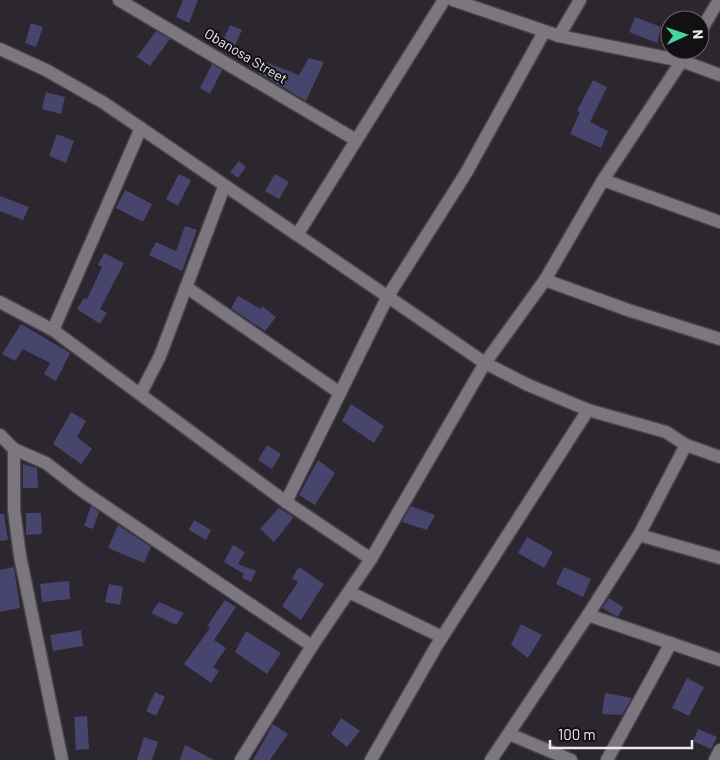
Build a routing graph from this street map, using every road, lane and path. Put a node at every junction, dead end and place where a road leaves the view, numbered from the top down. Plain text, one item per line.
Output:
1 (444, 0) edge
2 (453, 0) edge
3 (580, 0) edge
4 (719, 0) edge
5 (125, 1) edge
6 (710, 15) edge
7 (544, 32) junction
8 (559, 36) junction
9 (0, 49) edge
10 (682, 61) junction
11 (720, 75) edge
12 (141, 128) junction
13 (356, 140) junction
14 (603, 180) junction
15 (224, 187) junction
16 (720, 222) edge
17 (297, 235) junction
18 (545, 280) junction
19 (186, 287) junction
20 (388, 296) junction
21 (0, 302) edge
22 (53, 330) junction
23 (720, 339) edge
24 (485, 364) junction
25 (140, 393) junction
26 (340, 393) junction
27 (588, 410) junction
28 (0, 435) edge
29 (686, 445) junction
30 (14, 449) junction
31 (720, 457) edge
32 (286, 502) junction
33 (638, 535) junction
34 (720, 558) edge
35 (371, 559) junction
36 (349, 592) junction
37 (588, 615) junction
38 (442, 637) junction
39 (671, 643) junction
40 (312, 646) junction
41 (720, 660) edge
42 (509, 734) junction
43 (720, 750) edge
44 (62, 760) edge
45 (241, 760) edge
46 (371, 760) edge
47 (491, 760) edge
48 (571, 760) edge
49 (607, 760) edge
50 (715, 760) edge

1 - 13 street
2 - 7 street
3 - 8 street
4 - 6 street
5 - 13 street, Obanosa Street
7 - 8 street
7 - 20 street
8 - 10 street
9 - 12 street
10 - 11 street
10 - 14 street
12 - 15 street
12 - 22 street
13 - 17 street
14 - 16 street
14 - 18 street
15 - 17 street
15 - 19 street
17 - 20 street
18 - 23 street
18 - 24 street
19 - 25 street
19 - 26 street
20 - 24 street
20 - 26 street
21 - 22 street
22 - 25 street
24 - 27 street
24 - 35 street
25 - 32 street
26 - 32 street
27 - 29 street
27 - 38 street
28 - 30 street
29 - 31 street
29 - 33 street
30 - 40 street
30 - 44 street
32 - 35 street
33 - 34 street
33 - 37 street
35 - 36 street
36 - 38 street
36 - 40 street
37 - 39 street
37 - 42 street
38 - 46 street
39 - 41 street
39 - 49 street
40 - 45 street
42 - 47 street
42 - 48 street
43 - 50 street

